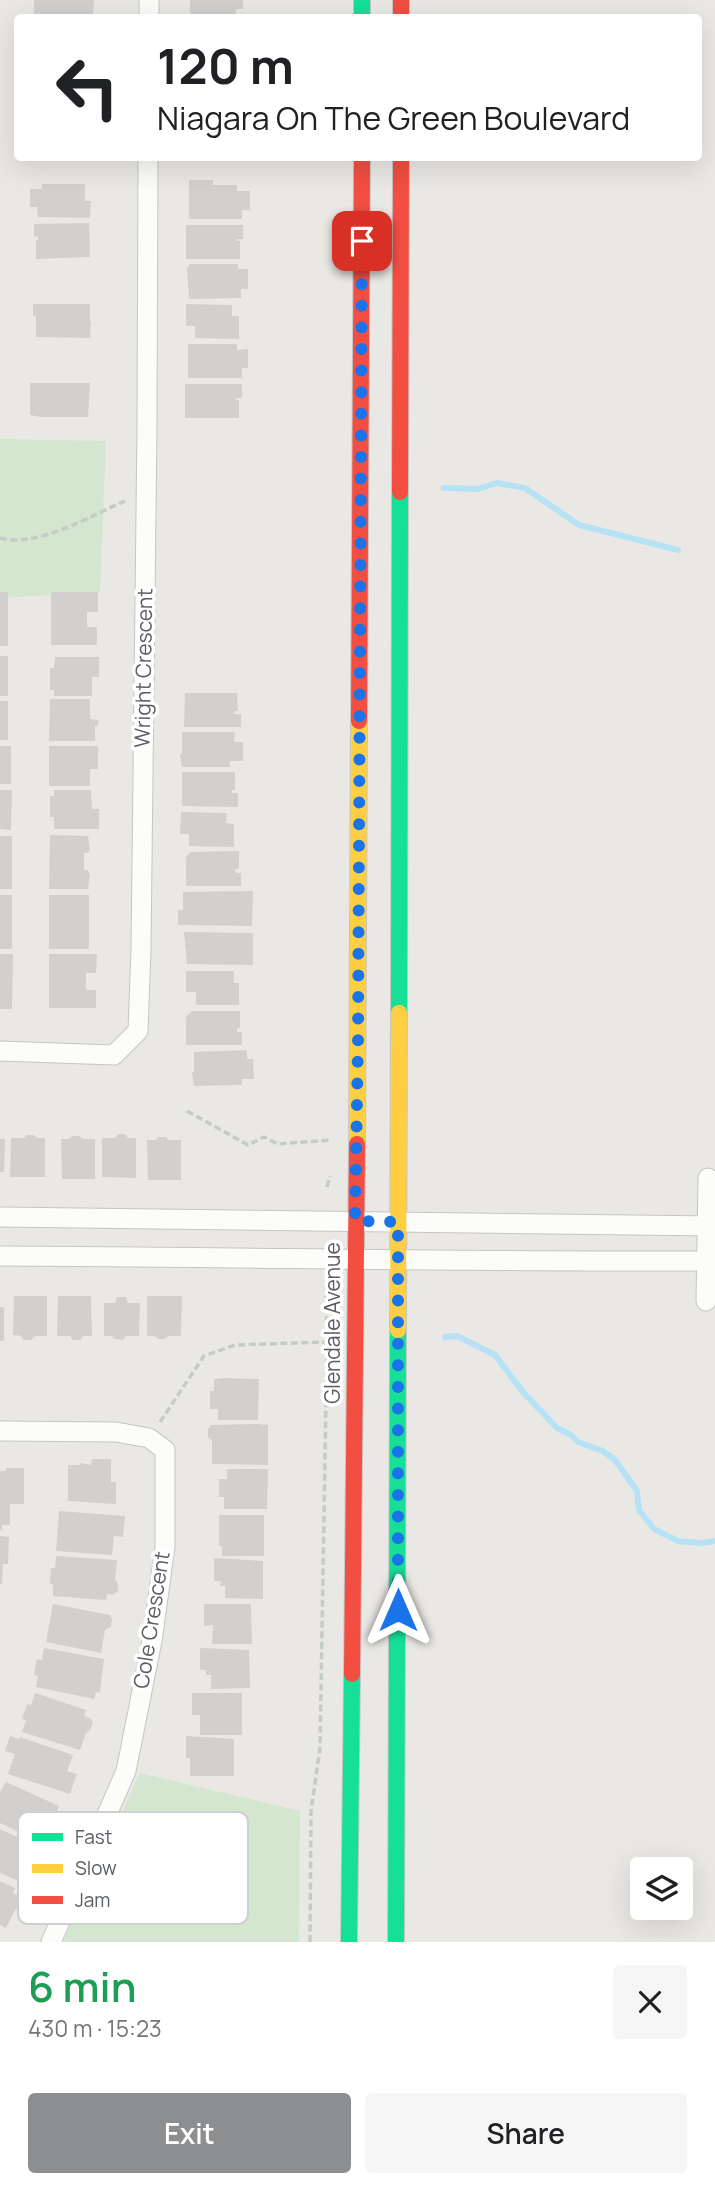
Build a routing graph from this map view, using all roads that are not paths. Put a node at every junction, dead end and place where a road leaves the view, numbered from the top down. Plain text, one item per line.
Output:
1 (148, 161) edge
2 (362, 161) edge
3 (401, 161) edge
4 (0, 1051) edge
5 (708, 1178) dead end
6 (0, 1217) edge
7 (355, 1221) junction
8 (398, 1222) junction
9 (711, 1226) edge
10 (0, 1256) edge
11 (355, 1258) junction
12 (399, 1259) junction
13 (711, 1261) edge
14 (706, 1301) dead end
15 (0, 1431) edge
16 (108, 1812) edge
17 (59, 1924) edge
18 (51, 1942) edge
19 (349, 1942) edge
20 (396, 1942) edge

1 - 4 street, Wright Crescent
2 - 7 main road, Glendale Avenue
3 - 8 main road
5 - 9 street
6 - 7 street
7 - 8 street
7 - 11 main road, Glendale Avenue
8 - 9 street
8 - 12 main road
9 - 13 street
10 - 11 street
11 - 12 street
11 - 19 main road, Glendale Avenue
12 - 13 street
12 - 20 main road
13 - 14 street
15 - 16 street, Cole Crescent
17 - 18 street, Cole Crescent

